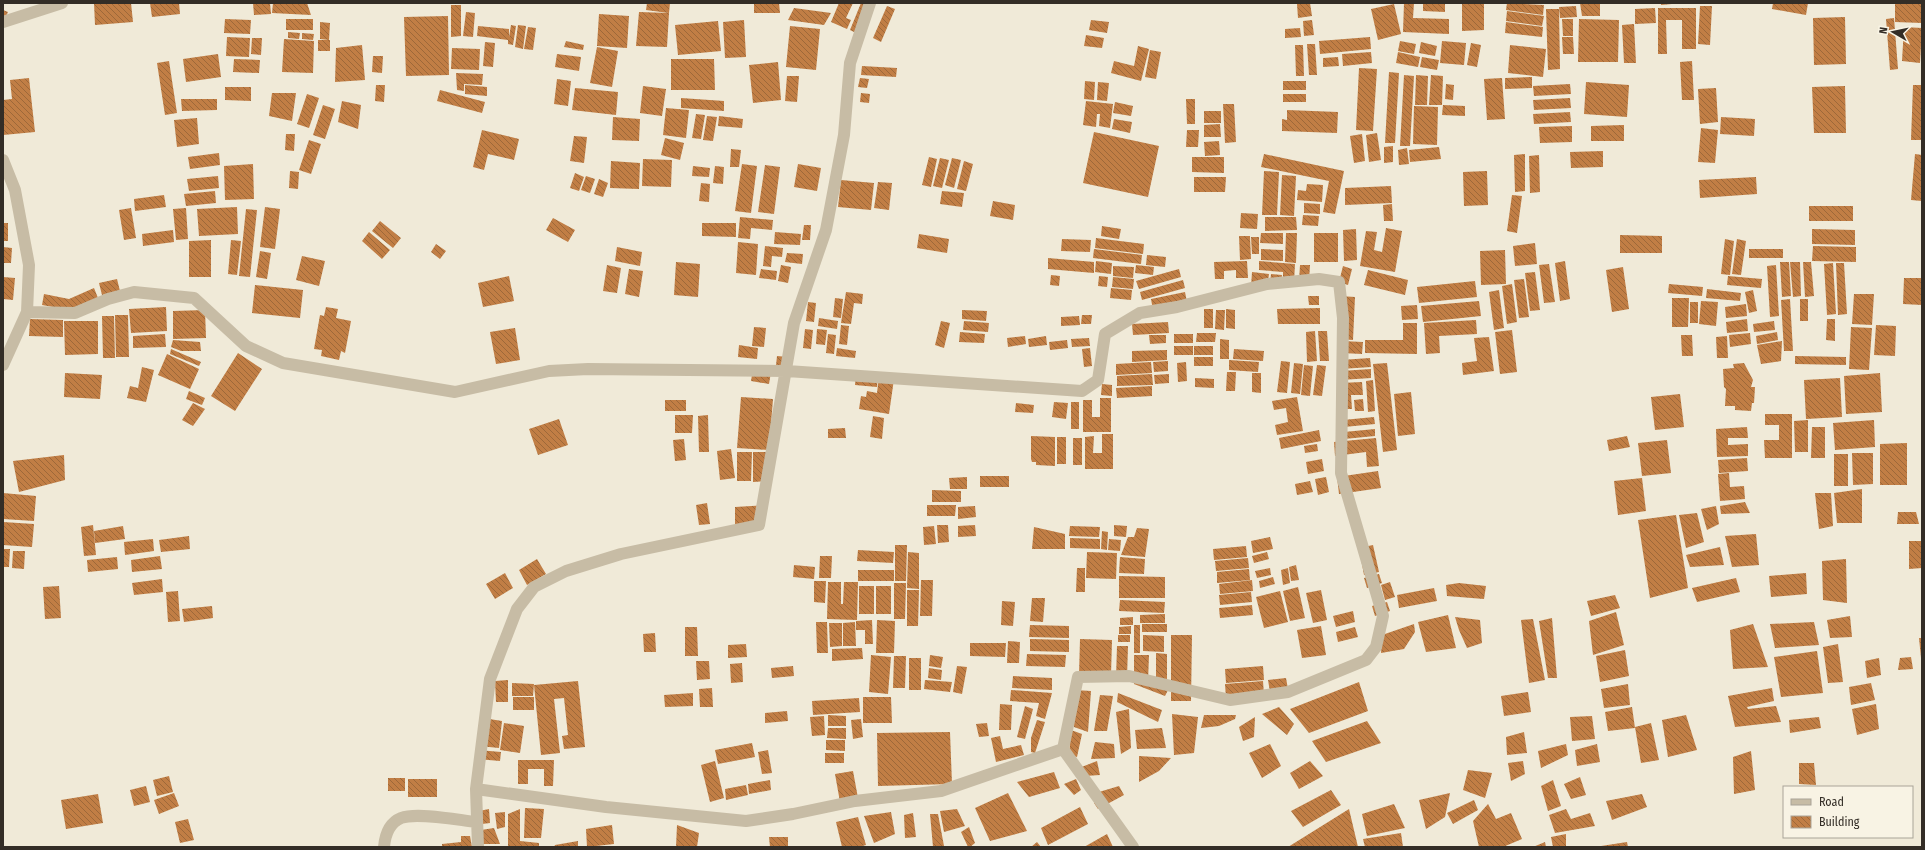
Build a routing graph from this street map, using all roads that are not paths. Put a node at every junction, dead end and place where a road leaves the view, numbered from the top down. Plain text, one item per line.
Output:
1 (62, 3) edge
2 (870, 3) edge
3 (3, 22) edge
4 (3, 160) edge
5 (27, 312) junction
6 (3, 365) edge
7 (787, 371) junction
8 (1063, 749) junction
9 (476, 789) junction
10 (476, 822) junction
11 (384, 847) edge
12 (478, 847) edge
13 (1133, 847) edge

1 - 3 street
2 - 7 street
4 - 5 street
5 - 6 street
5 - 7 street
7 - 8 street
7 - 9 street
8 - 9 street
8 - 13 street
9 - 10 street
10 - 11 street
10 - 12 street

